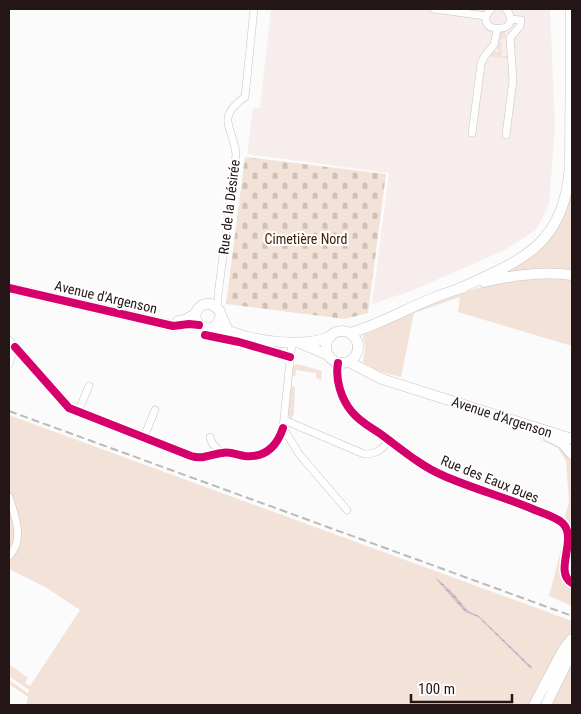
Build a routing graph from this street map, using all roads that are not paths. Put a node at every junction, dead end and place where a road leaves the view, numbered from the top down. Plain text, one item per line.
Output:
1 (254, 9) edge
2 (434, 9) edge
3 (491, 9) edge
4 (506, 9) edge
5 (571, 9) edge
6 (486, 16) junction
7 (510, 19) junction
8 (497, 30) junction
9 (472, 133) dead end
10 (506, 135) dead end
11 (572, 276) edge
12 (9, 282) edge
13 (9, 288) edge
14 (456, 290) junction
15 (218, 294) junction
16 (206, 304) junction
17 (219, 312) junction
18 (195, 314) junction
19 (199, 325) junction
20 (214, 328) junction
21 (227, 329) junction
22 (350, 333) junction
23 (205, 335) dead end
24 (331, 336) junction
25 (9, 340) edge
26 (295, 342) junction
27 (15, 347) junction
28 (328, 355) junction
29 (290, 358) junction
30 (338, 362) junction
31 (348, 362) junction
32 (9, 364) edge
33 (89, 386) dead end
34 (155, 410) dead end
35 (78, 412) junction
36 (284, 420) junction
37 (520, 422) junction
38 (283, 428) junction
39 (144, 437) junction
40 (210, 437) dead end
41 (572, 439) edge
42 (389, 440) junction
43 (221, 453) junction
44 (572, 454) edge
45 (9, 497) edge
46 (348, 510) dead end
47 (9, 556) edge
48 (572, 583) edge
49 (572, 639) edge
50 (572, 644) edge
51 (534, 705) edge
52 (546, 705) edge

1 - 15 street, Rue de la Désirée
2 - 6 street
3 - 6 street
4 - 7 street
5 - 14 main road
6 - 8 street
7 - 8 street
7 - 10 street
8 - 9 street
11 - 14 main road
12 - 18 main road, Avenue d'Argenson
13 - 19 main road, Avenue d'Argenson
14 - 22 main road
15 - 16 street
15 - 17 street, Rue de la Désirée
16 - 17 main road
16 - 18 main road
17 - 20 main road
17 - 21 main road
18 - 19 main road
19 - 20 main road
20 - 21 main road
21 - 26 main road
22 - 24 main road
22 - 31 main road
23 - 29 street
24 - 26 main road
24 - 28 main road
25 - 27 street
26 - 28 main road
26 - 29 street
27 - 32 street
27 - 35 street
28 - 30 main road
29 - 36 street
30 - 31 main road
30 - 42 street, Rue des Eaux Bues
31 - 37 main road, Avenue d'Argenson
33 - 35 street
34 - 39 street
35 - 39 street
36 - 38 street
36 - 42 street
37 - 41 main road, Avenue d'Argenson
37 - 44 main road
38 - 43 street
38 - 46 street
39 - 43 street
40 - 43 street
42 - 48 street, Rue des Eaux Bues
45 - 47 street
49 - 51 main road
50 - 52 main road

